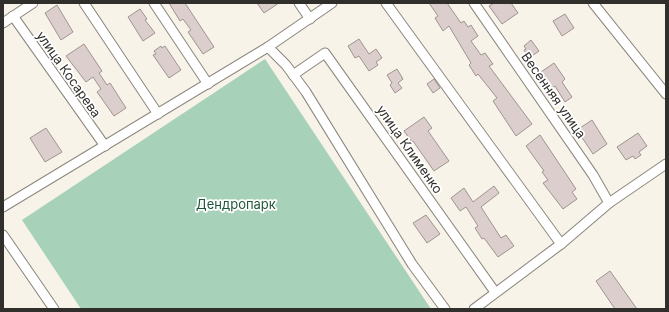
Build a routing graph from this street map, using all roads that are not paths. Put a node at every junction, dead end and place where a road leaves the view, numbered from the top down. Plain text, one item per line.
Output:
1 (33, 3) edge
2 (84, 3) edge
3 (154, 3) edge
4 (299, 3) edge
5 (332, 3) edge
6 (386, 3) edge
7 (474, 3) edge
8 (593, 3) edge
9 (20, 6) edge
10 (13, 16) junction
11 (310, 19) junction
12 (3, 23) edge
13 (268, 47) junction
14 (294, 75) junction
15 (208, 84) junction
16 (666, 94) edge
17 (158, 114) junction
18 (105, 146) junction
19 (666, 164) edge
20 (609, 203) junction
21 (3, 207) edge
22 (3, 235) edge
23 (561, 244) junction
24 (495, 292) junction
25 (54, 309) edge
26 (445, 309) edge
27 (474, 309) edge

1 - 9 street
2 - 17 street
3 - 15 street
4 - 11 street
5 - 11 street
6 - 23 street
7 - 20 street, Весенняя улица
8 - 16 street
9 - 10 street
10 - 12 street
10 - 18 street, улица Косарева
11 - 13 street
13 - 14 street
13 - 15 street
14 - 24 street, улица Клименко
14 - 26 street
15 - 17 street
17 - 18 street
18 - 21 street
19 - 20 street
20 - 23 street
22 - 25 street
23 - 24 street
24 - 27 street

